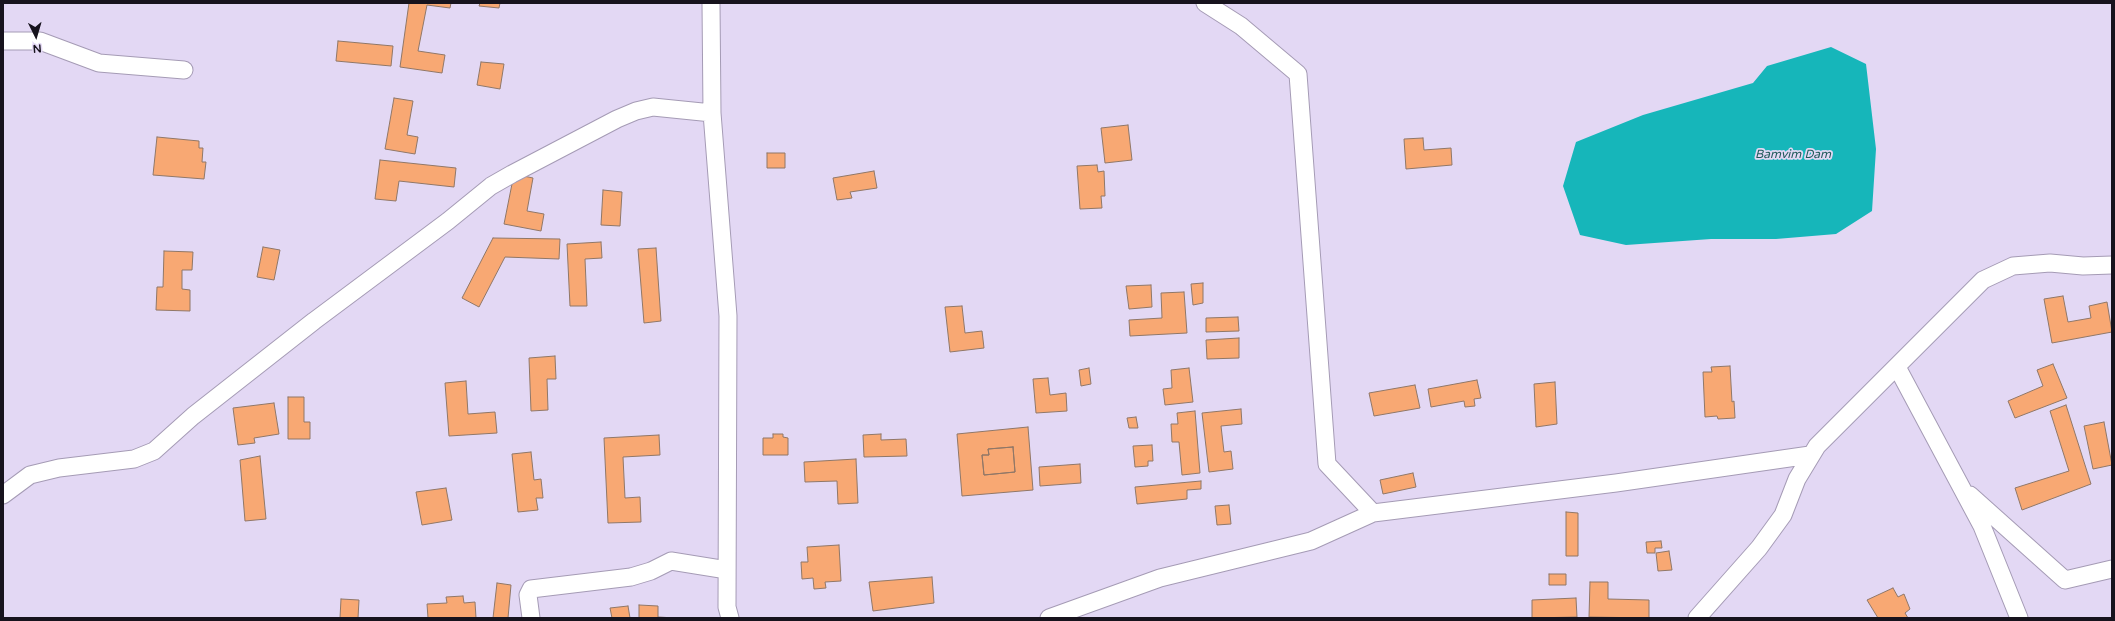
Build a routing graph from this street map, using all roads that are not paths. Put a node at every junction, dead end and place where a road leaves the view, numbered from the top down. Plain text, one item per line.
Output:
1 (711, 3) edge
2 (1205, 3) edge
3 (3, 41) edge
4 (184, 70) dead end
5 (712, 113) junction
6 (2112, 264) edge
7 (1897, 367) junction
8 (1810, 455) junction
9 (1961, 486) junction
10 (3, 495) edge
11 (1373, 513) junction
12 (2112, 569) edge
13 (727, 570) junction
14 (531, 618) edge
15 (730, 618) edge
16 (1049, 618) edge
17 (1698, 618) edge
18 (2018, 618) edge

1 - 5 street
2 - 11 street
3 - 4 street
5 - 10 street
5 - 13 street
6 - 7 street
7 - 8 street
7 - 9 street
8 - 11 street
8 - 17 street
9 - 12 street
9 - 18 street
11 - 16 street
13 - 14 street
13 - 15 street

